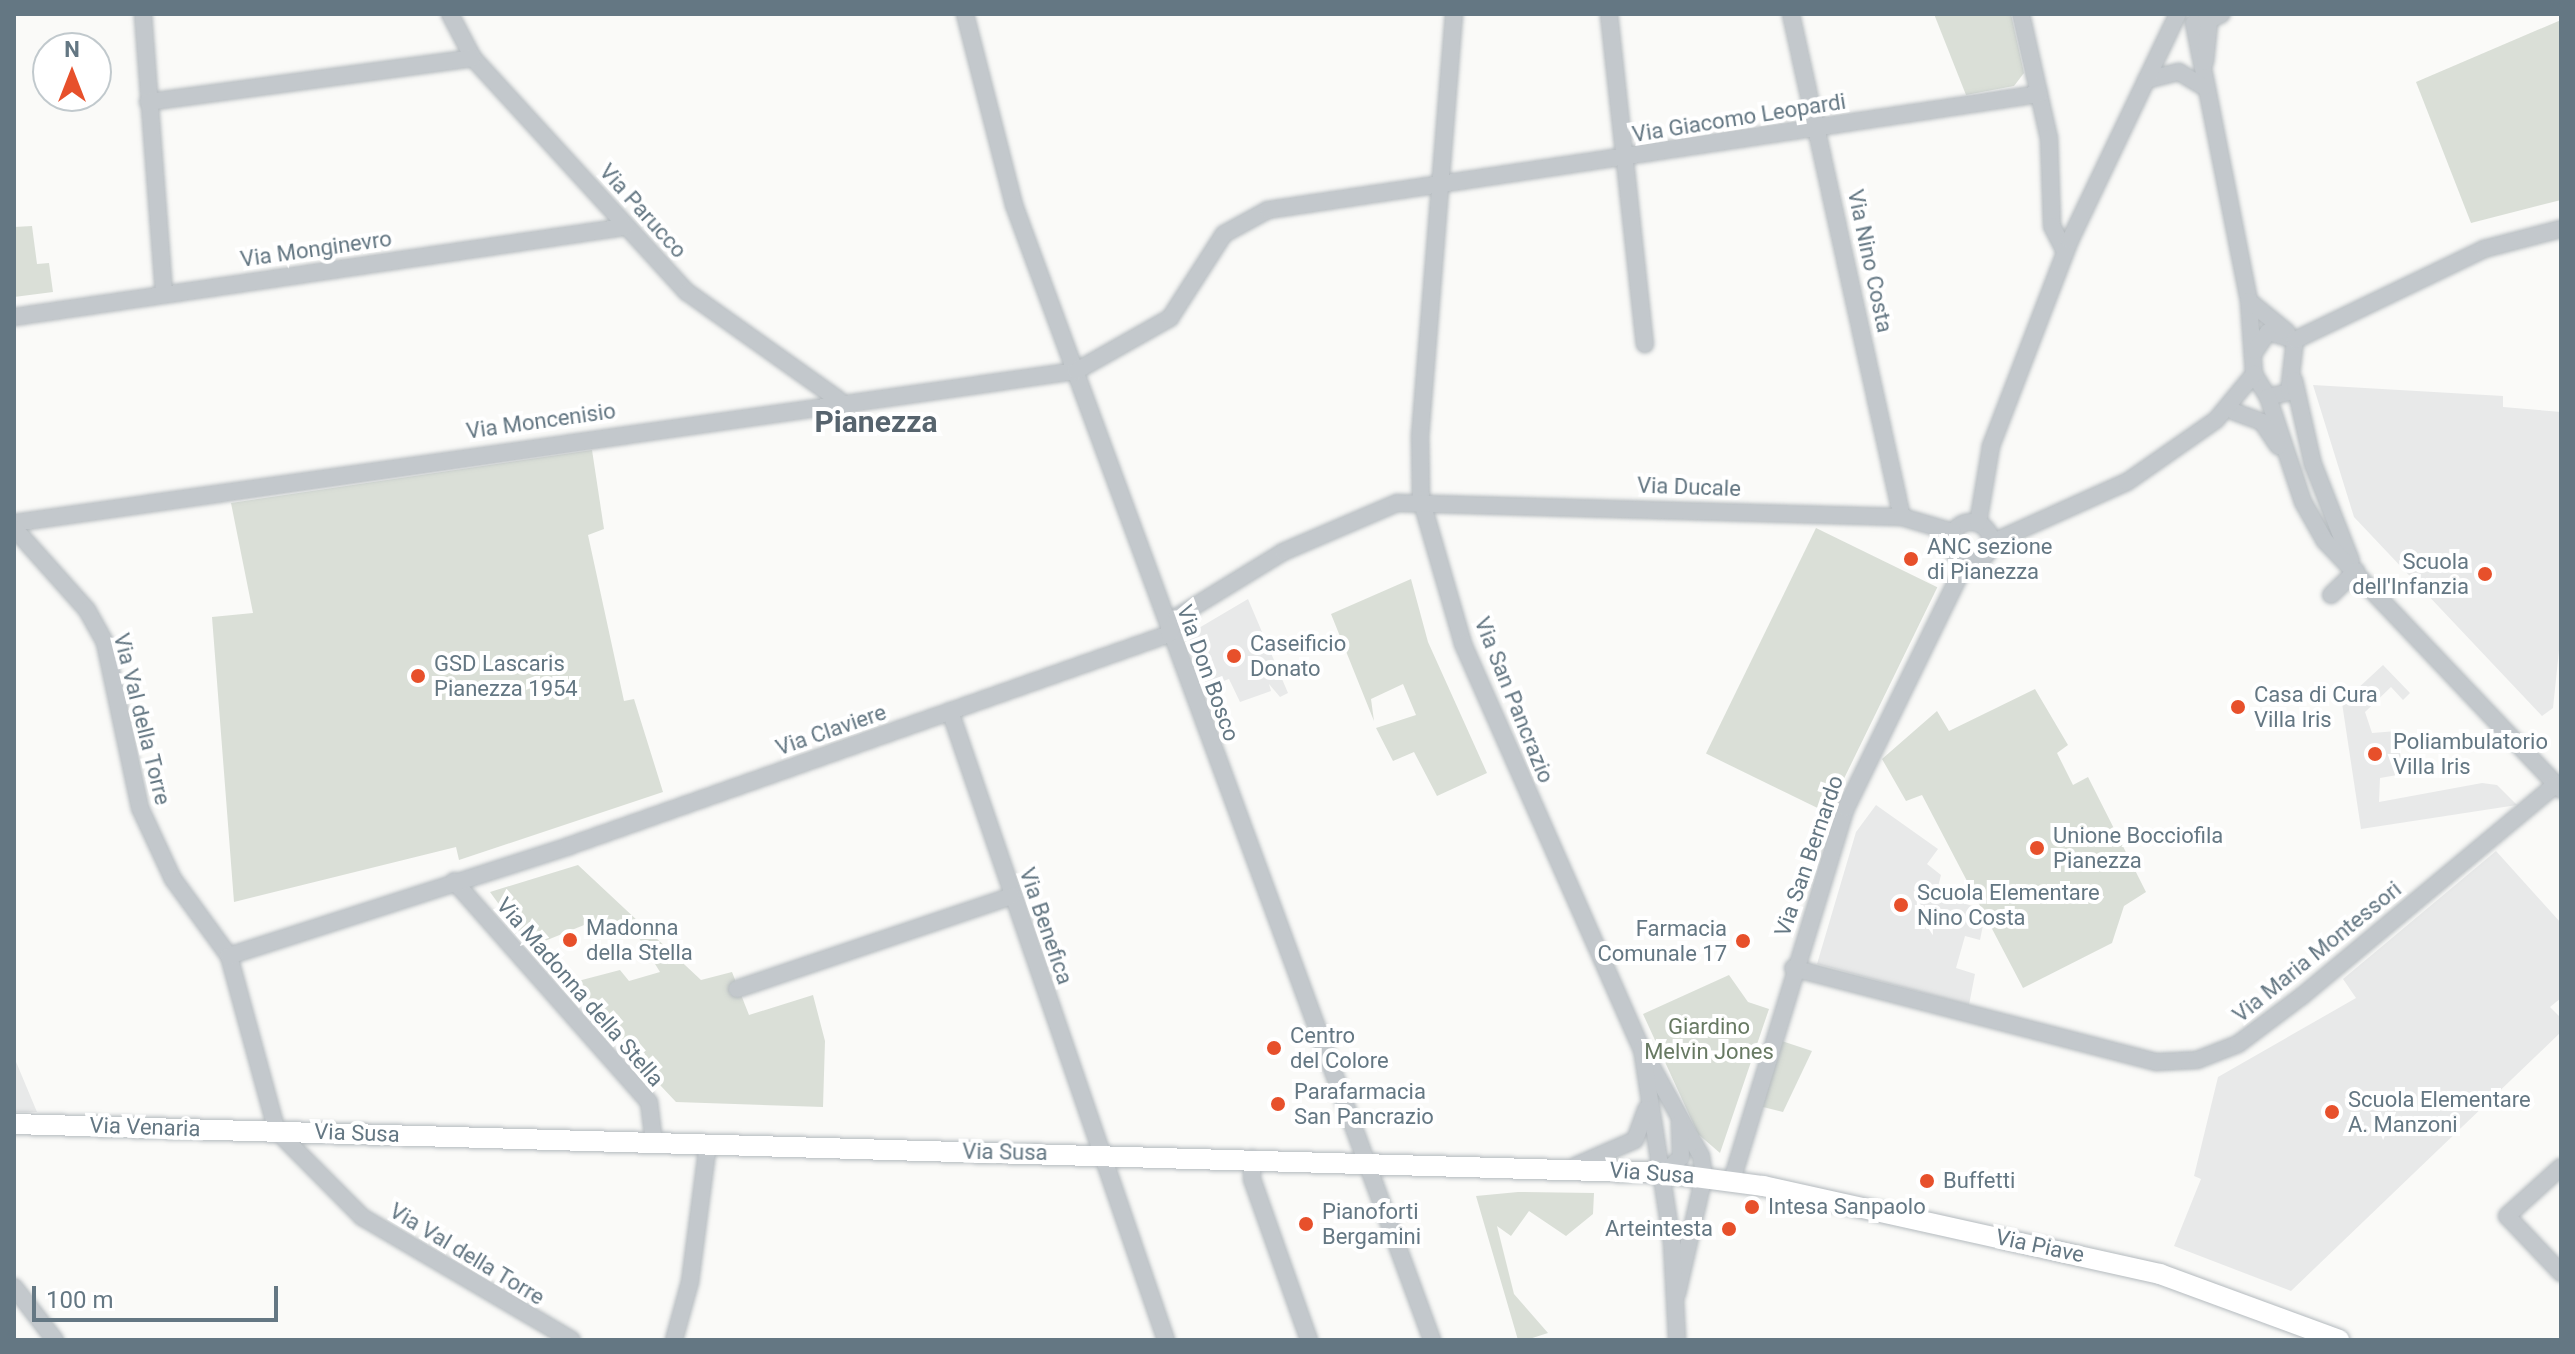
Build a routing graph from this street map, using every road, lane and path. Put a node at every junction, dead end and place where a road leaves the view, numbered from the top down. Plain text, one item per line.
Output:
1 (143, 14) edge
2 (450, 14) edge
3 (965, 14) edge
4 (1454, 14) edge
5 (1609, 14) edge
6 (1791, 14) edge
7 (2021, 14) edge
8 (2204, 18) edge
9 (473, 58) junction
10 (2146, 80) junction
11 (2205, 88) junction
12 (2039, 94) junction
13 (148, 102) junction
14 (1818, 128) junction
15 (1627, 158) junction
16 (1445, 184) junction
17 (624, 227) junction
18 (2561, 229) edge
19 (2065, 252) junction
20 (164, 294) junction
21 (2249, 301) junction
22 (14, 317) edge
23 (2291, 336) junction
24 (1645, 344) dead end
25 (2255, 351) junction
26 (1076, 371) junction
27 (2254, 374) junction
28 (2294, 380) junction
29 (2265, 396) junction
30 (839, 400) junction
31 (2235, 412) junction
32 (2216, 420) junction
33 (2292, 471) junction
34 (1421, 499) junction
35 (1902, 517) junction
36 (1978, 523) junction
37 (14, 525) edge
38 (1953, 532) junction
39 (1991, 543) junction
40 (1966, 562) junction
41 (2355, 569) junction
42 (2331, 595) dead end
43 (1169, 634) junction
44 (950, 711) junction
45 (2558, 787) edge
46 (454, 881) junction
47 (1012, 896) junction
48 (229, 956) junction
49 (1793, 968) junction
50 (737, 989) dead end
51 (1642, 1049) junction
52 (1648, 1095) junction
53 (1680, 1123) junction
54 (14, 1124) edge
55 (277, 1131) junction
56 (654, 1141) junction
57 (708, 1144) junction
58 (1101, 1155) junction
59 (1252, 1158) junction
60 (1369, 1161) junction
61 (2561, 1167) edge
62 (1565, 1168) junction
63 (1662, 1172) junction
64 (1704, 1176) junction
65 (1732, 1180) junction
66 (2561, 1273) edge
67 (14, 1287) edge
68 (1677, 1294) junction
69 (55, 1340) edge
70 (572, 1340) edge
71 (674, 1340) edge
72 (1166, 1340) edge
73 (1309, 1340) edge
74 (1432, 1340) edge
75 (1677, 1340) edge
76 (2339, 1340) edge

1 - 13 street
2 - 9 street, Via Parucco
3 - 26 street, Via Don Bosco
4 - 16 street, Via San Pancrazio
5 - 15 street
6 - 14 street, Via Nino Costa
7 - 12 street
8 - 10 street
8 - 11 street
9 - 13 street
9 - 17 street, Via Parucco
10 - 11 street
10 - 19 street
11 - 21 street
12 - 14 street, Via Giacomo Leopardi
12 - 19 street
13 - 20 street
14 - 15 street, Via Giacomo Leopardi
14 - 35 street, Via Nino Costa
15 - 16 street, Via Giacomo Leopardi
15 - 24 street
16 - 26 street, Via Giacomo Leopardi
16 - 34 street, Via San Pancrazio
17 - 20 street, Via Monginevro
17 - 30 street, Via Parucco
18 - 23 street
19 - 36 street
20 - 22 street, Via Monginevro
21 - 23 street
21 - 25 street
23 - 25 street
23 - 28 street
25 - 27 street
26 - 30 street, Via Moncenisio
26 - 43 street, Via Don Bosco
27 - 29 street
27 - 32 street
28 - 29 street
28 - 41 street
29 - 31 street
29 - 33 street
30 - 37 street, Via Moncenisio
31 - 32 street
31 - 33 street
32 - 39 street, Via San Bernardo
33 - 41 street
34 - 35 street, Via Ducale
34 - 43 street, Via Claviere
34 - 51 street, Via San Pancrazio
35 - 38 street, Via Ducale
36 - 38 street
36 - 39 street
37 - 48 street, Via Val della Torre
38 - 40 street
39 - 40 street, Via San Bernardo
40 - 49 street, Via San Bernardo
41 - 42 street
41 - 45 street
43 - 44 street, Via Claviere
43 - 60 street, Via Don Bosco
44 - 46 street, Via Claviere
44 - 47 street, Via Benefica
45 - 49 street, Via Maria Montessori
46 - 48 street, Via Claviere
46 - 56 street, Via Madonna della Stella
47 - 50 street
47 - 58 street, Via Benefica
48 - 55 street, Via Val della Torre
49 - 65 street, Via San Bernardo
51 - 52 street
51 - 53 street
52 - 62 street
52 - 63 street
53 - 63 street
53 - 64 street
54 - 55 main road, Via Venaria
55 - 56 main road, Via Susa
55 - 70 street, Via Val della Torre
56 - 57 main road, Via Susa
57 - 58 main road, Via Susa
57 - 71 street
58 - 59 main road, Via Susa
58 - 72 street, Via Benefica
59 - 60 main road, Via Susa
59 - 73 street
60 - 62 main road, Via Susa
60 - 74 street, Via Don Bosco
61 - 66 street
62 - 63 main road, Via Susa
63 - 64 main road, Via Susa
63 - 68 street
64 - 65 main road, Via Susa
64 - 68 street
65 - 76 main road, Via Piave
67 - 69 street
68 - 75 street

